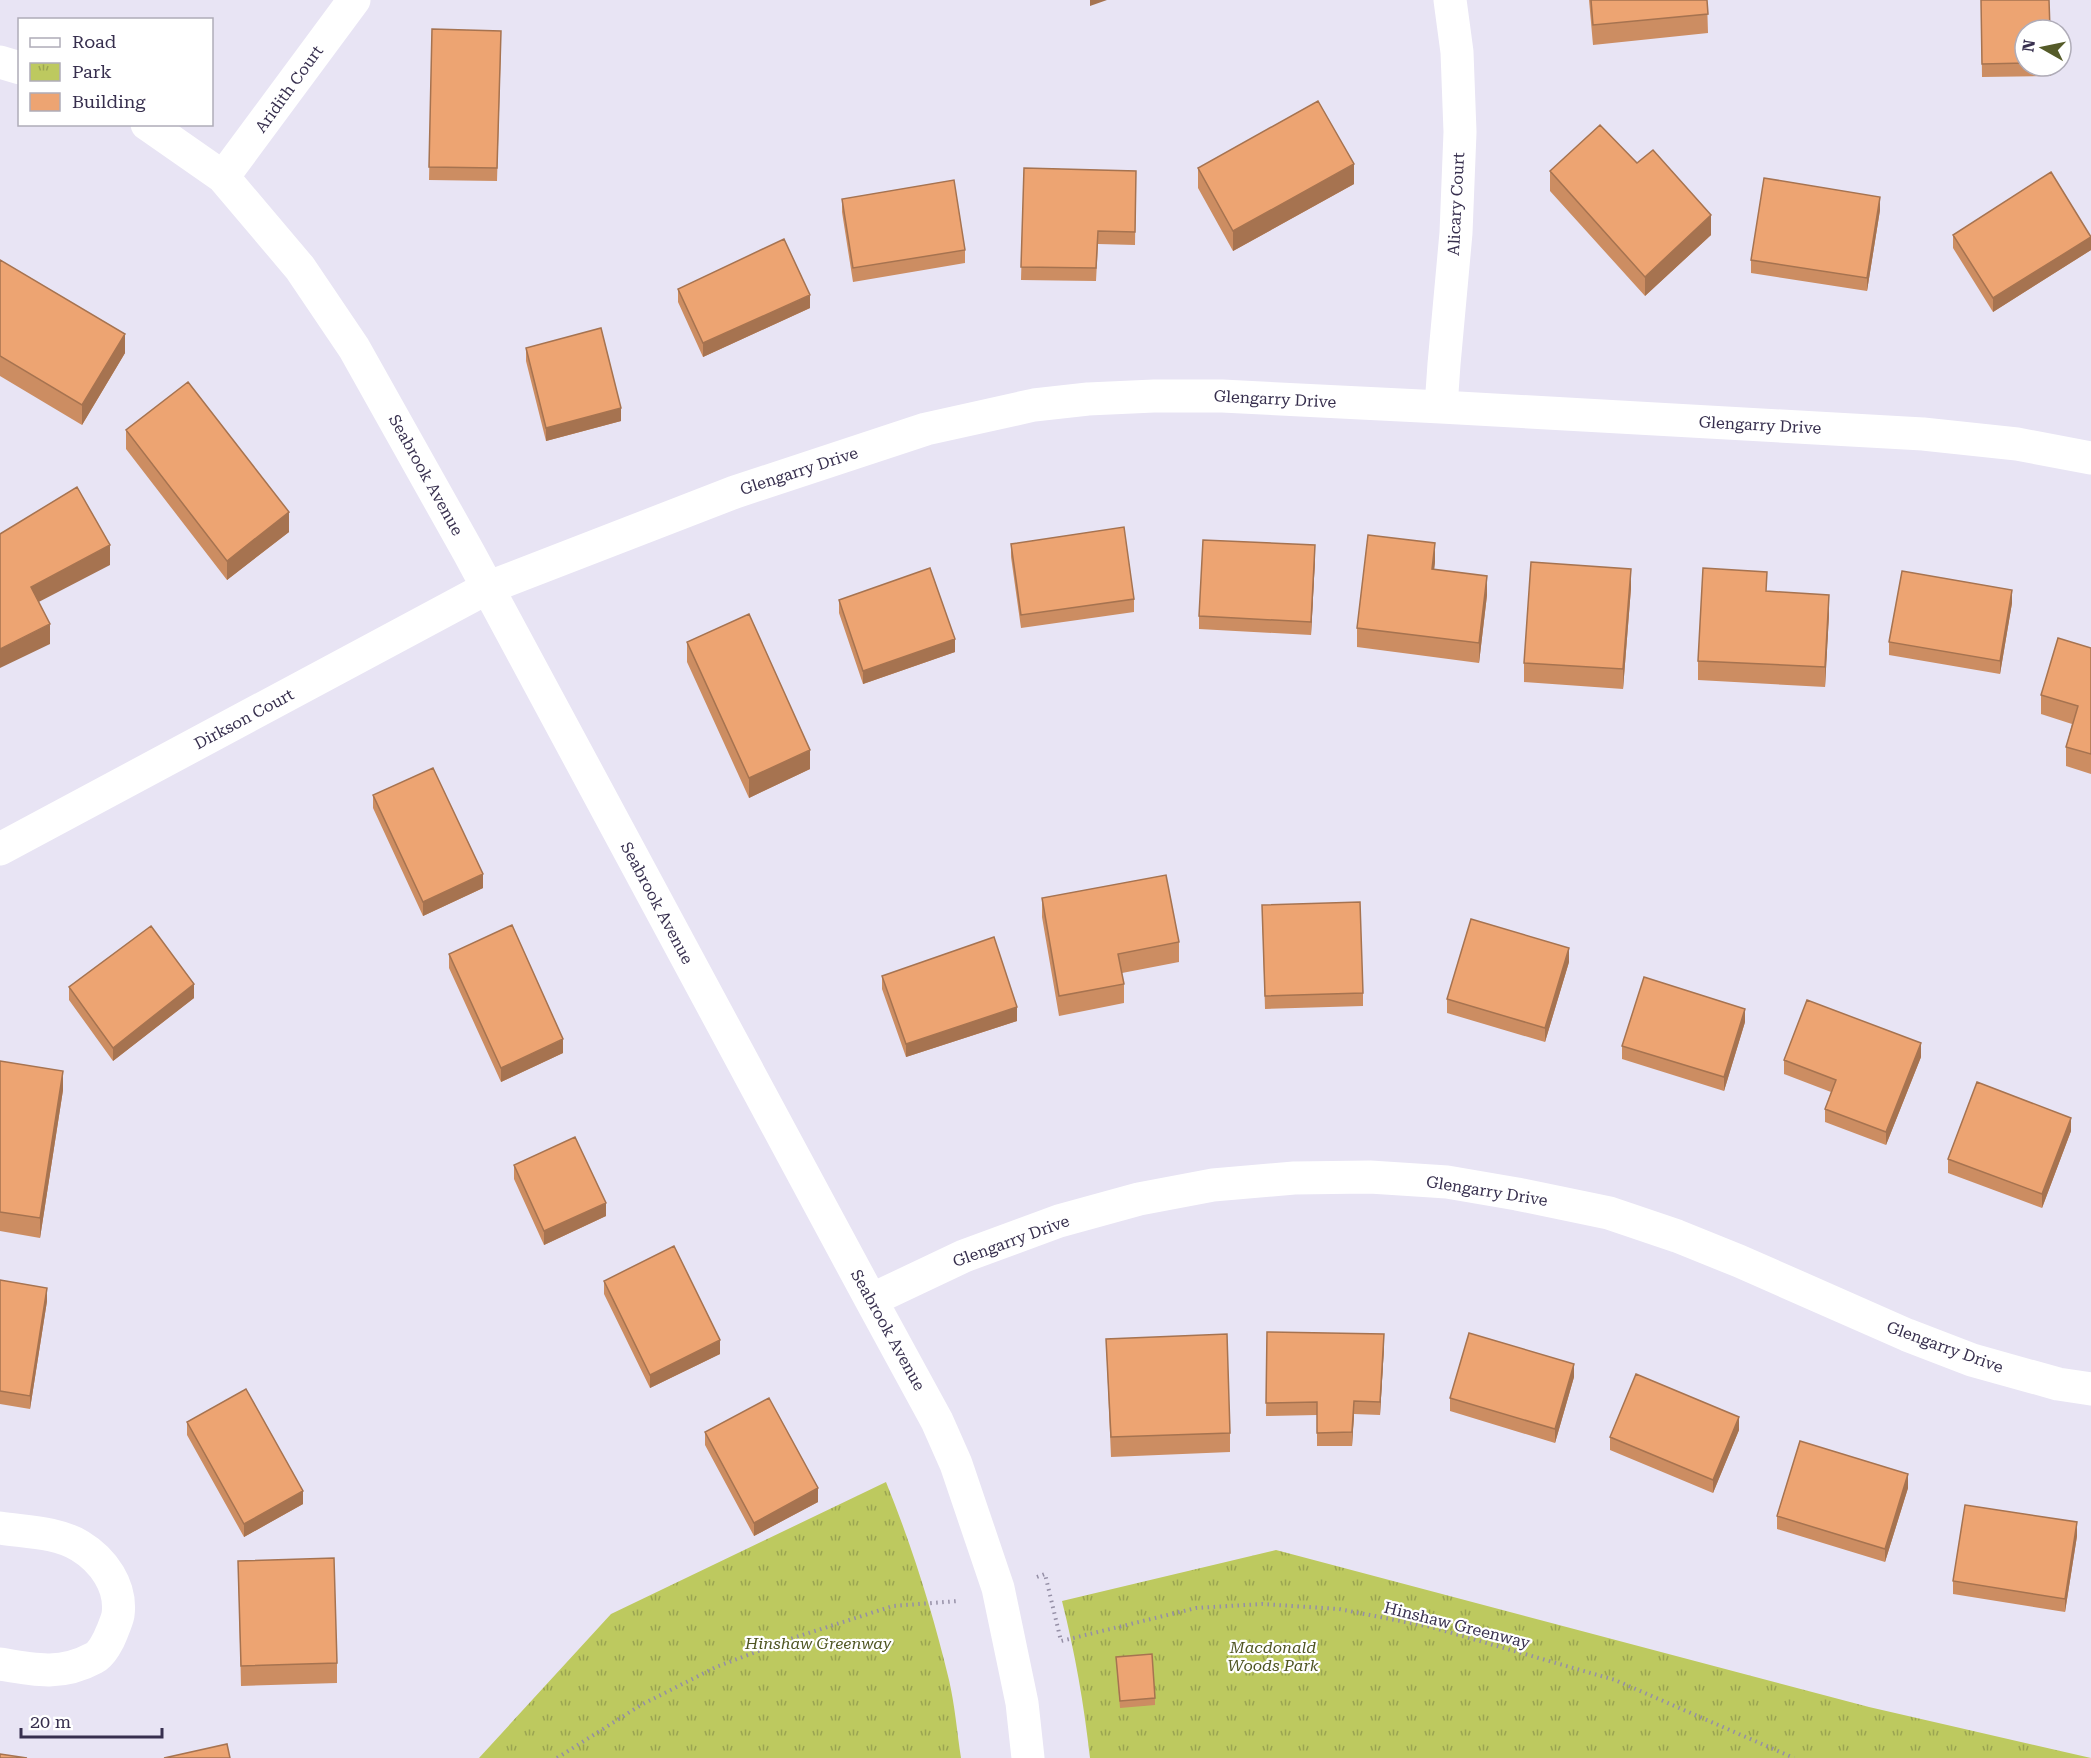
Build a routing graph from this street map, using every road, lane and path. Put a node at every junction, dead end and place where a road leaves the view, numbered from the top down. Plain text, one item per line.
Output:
1 (354, 0) edge
2 (1450, 0) edge
3 (0, 62) edge
4 (18, 67) edge
5 (150, 126) edge
6 (223, 177) junction
7 (1442, 407) junction
8 (2091, 459) edge
9 (487, 588) junction
10 (0, 849) edge
11 (871, 1300) junction
12 (2091, 1389) edge
13 (0, 1528) edge
14 (1045, 1574) dead end
15 (957, 1601) dead end
16 (0, 1664) edge
17 (558, 1758) edge
18 (1028, 1758) edge
19 (1794, 1758) edge

1 - 6 street, Aridith Court
2 - 7 street, Alicary Court
3 - 4 street
5 - 6 street, Seabrook Avenue
6 - 9 street, Seabrook Avenue
7 - 8 street, Glengarry Drive
7 - 9 street, Glengarry Drive
9 - 10 street, Dirkson Court
9 - 11 street, Seabrook Avenue
11 - 12 street, Glengarry Drive
11 - 18 street, Seabrook Avenue
13 - 16 street
14 - 19 path, Hinshaw Greenway
15 - 17 path

